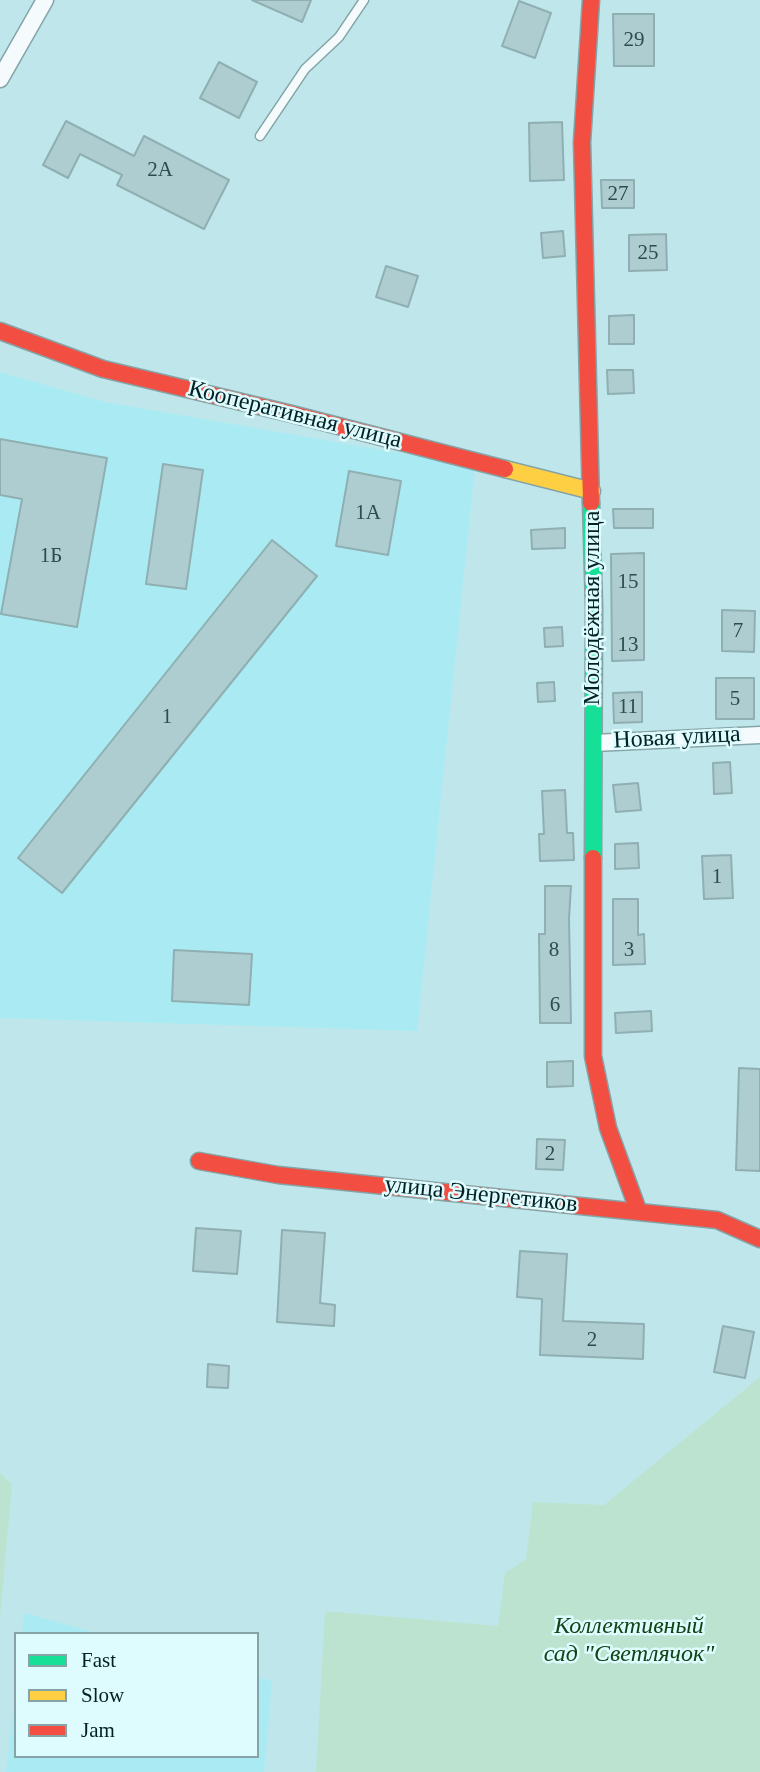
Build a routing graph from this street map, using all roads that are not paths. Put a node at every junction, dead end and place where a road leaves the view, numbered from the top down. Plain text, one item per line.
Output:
1 (45, 0) edge
2 (364, 0) edge
3 (591, 0) edge
4 (0, 79) edge
5 (260, 136) dead end
6 (0, 331) edge
7 (592, 491) junction
8 (760, 735) edge
9 (594, 743) junction
10 (199, 1161) dead end
11 (638, 1210) junction
12 (760, 1239) edge

1 - 4 street
2 - 5 lane
3 - 7 street, Молодёжная улица
6 - 7 street, Кооперативная улица
7 - 9 street, Молодёжная улица
8 - 9 street, Новая улица
9 - 11 street, Молодёжная улица
10 - 11 street, улица Энергетиков
11 - 12 street, улица Энергетиков

